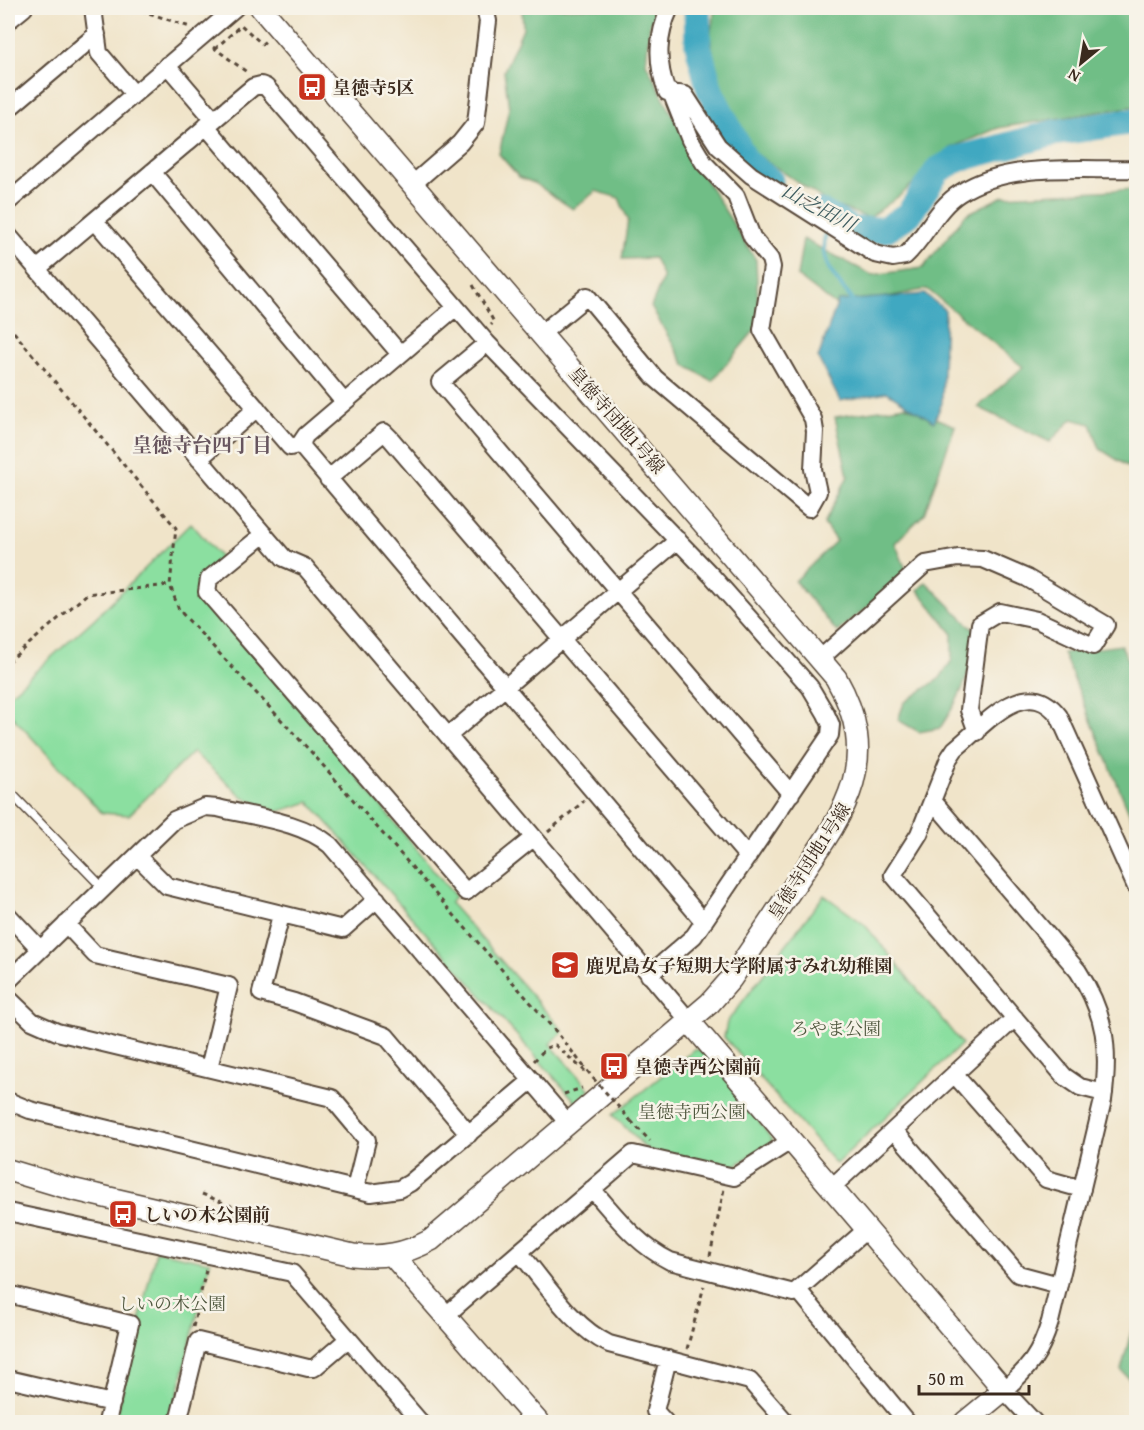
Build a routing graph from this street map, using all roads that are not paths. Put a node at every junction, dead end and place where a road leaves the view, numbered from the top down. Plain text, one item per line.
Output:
1 (24, 8) edge
2 (93, 8) edge
3 (235, 8) edge
4 (261, 8) edge
5 (485, 8) edge
6 (670, 8) edge
7 (8, 21) edge
8 (97, 34) junction
9 (167, 65) junction
10 (671, 92) junction
11 (134, 94) junction
12 (8, 109) edge
13 (210, 123) junction
14 (1137, 169) edge
15 (152, 172) junction
16 (414, 183) junction
17 (8, 202) edge
18 (95, 220) junction
19 (8, 235) edge
20 (37, 269) junction
21 (456, 307) junction
22 (542, 333) junction
23 (488, 335) junction
24 (400, 354) junction
25 (344, 402) junction
26 (257, 408) junction
27 (302, 444) junction
28 (199, 459) junction
29 (328, 479) junction
30 (264, 534) junction
31 (678, 540) junction
32 (618, 591) junction
33 (561, 639) junction
34 (821, 658) junction
35 (505, 687) junction
36 (977, 732) junction
37 (448, 736) junction
38 (8, 790) edge
39 (790, 794) junction
40 (933, 801) junction
41 (535, 840) junction
42 (137, 856) junction
43 (748, 857) junction
44 (1137, 887) edge
45 (103, 888) junction
46 (377, 899) junction
47 (8, 915) edge
48 (281, 915) junction
49 (704, 922) junction
50 (66, 924) junction
51 (40, 949) junction
52 (649, 975) junction
53 (8, 981) edge
54 (8, 998) edge
55 (1015, 1018) junction
56 (690, 1022) junction
57 (209, 1068) junction
58 (954, 1074) junction
59 (536, 1075) junction
60 (1104, 1093) junction
61 (8, 1101) edge
62 (568, 1123) junction
63 (894, 1130) junction
64 (469, 1134) junction
65 (792, 1140) junction
66 (8, 1170) edge
67 (831, 1188) junction
68 (355, 1189) junction
69 (592, 1189) junction
70 (1082, 1189) junction
71 (8, 1212) edge
72 (867, 1229) junction
73 (519, 1252) junction
74 (393, 1256) junction
75 (1059, 1285) junction
76 (798, 1290) junction
77 (8, 1294) edge
78 (445, 1316) junction
79 (348, 1339) junction
80 (676, 1361) junction
81 (8, 1379) edge
82 (1004, 1390) junction
83 (112, 1403) junction
84 (107, 1422) edge
85 (180, 1422) edge
86 (420, 1422) edge
87 (538, 1422) edge
88 (665, 1422) edge
89 (786, 1422) edge
90 (907, 1422) edge
91 (965, 1422) edge
92 (1034, 1422) edge

1 - 7 street
2 - 8 street
3 - 9 street
4 - 16 street, 皇徳寺団地1号線
5 - 16 street
6 - 10 street
8 - 11 street
8 - 12 street
9 - 11 street
9 - 13 street
10 - 14 street
10 - 22 street
11 - 17 street
13 - 15 street
13 - 21 street
13 - 24 street
15 - 18 street
15 - 25 street
16 - 22 street, 皇徳寺団地1号線
18 - 20 street
18 - 26 street
19 - 20 street
20 - 28 street
21 - 23 street
21 - 24 street
22 - 34 street, 皇徳寺団地1号線
23 - 31 street
23 - 32 street
24 - 25 street
25 - 27 street
26 - 27 street
26 - 28 street
27 - 29 street
28 - 30 street
29 - 33 street
29 - 35 street
30 - 37 street
30 - 41 street
31 - 32 street
31 - 39 street
32 - 33 street
32 - 39 street
33 - 35 street
33 - 43 street
34 - 36 street
34 - 56 street, 皇徳寺団地1号線
35 - 37 street
35 - 49 street
36 - 40 street
36 - 44 street
37 - 41 street
38 - 45 lane
39 - 43 street
40 - 55 street
40 - 60 street
41 - 52 street
42 - 45 street
42 - 46 street
42 - 48 street
43 - 49 street
45 - 50 street
46 - 48 street
46 - 59 street
47 - 51 street
48 - 64 street
49 - 52 street
50 - 51 street
50 - 57 street
51 - 53 street
52 - 56 street
54 - 57 street
55 - 58 street
55 - 60 street
56 - 62 street, 皇徳寺団地1号線
56 - 65 street
57 - 68 street
58 - 63 street
58 - 70 street
59 - 62 street
59 - 64 street
60 - 70 street
61 - 68 street
62 - 74 street, 皇徳寺団地1号線
63 - 67 street
63 - 75 street
64 - 68 street
65 - 67 street
65 - 69 street
66 - 74 street, 皇徳寺団地1号線
67 - 72 street
69 - 73 street
69 - 76 street
70 - 75 street
71 - 79 street
72 - 76 street
72 - 82 street
73 - 78 street
73 - 80 street
74 - 78 street
75 - 82 street
76 - 90 street
77 - 83 street
78 - 87 street
79 - 85 street
79 - 86 street
80 - 88 street
80 - 89 street
81 - 83 street
82 - 91 street
82 - 92 street
83 - 84 street

